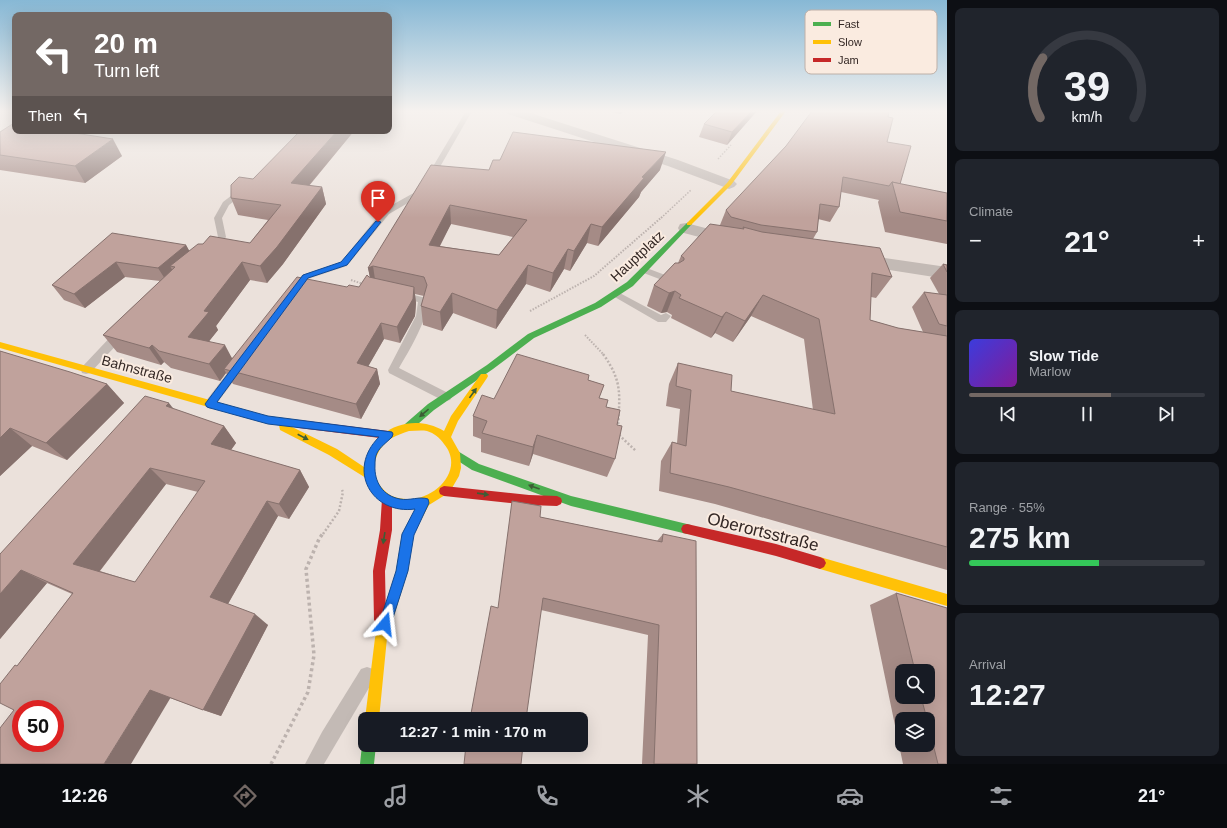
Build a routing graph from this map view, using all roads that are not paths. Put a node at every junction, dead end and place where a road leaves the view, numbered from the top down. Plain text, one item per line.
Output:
1 (448, 147) edge
2 (623, 147) edge
3 (756, 147) edge
4 (728, 184) junction
5 (247, 187) edge
6 (686, 228) junction
7 (745, 244) edge
8 (205, 256) edge
9 (838, 258) edge
10 (644, 270) junction
11 (947, 273) edge
12 (670, 280) edge
13 (376, 290) edge
14 (616, 294) junction
15 (291, 296) edge
16 (666, 316) dead end
17 (125, 330) edge
18 (0, 345) edge
19 (243, 359) edge
20 (490, 367) junction
21 (86, 370) junction
22 (446, 397) junction
23 (210, 404) junction
24 (268, 420) junction
25 (408, 427) junction
26 (388, 434) junction
27 (446, 438) junction
28 (456, 454) junction
29 (369, 475) junction
30 (444, 491) junction
31 (387, 499) junction
32 (570, 501) junction
33 (424, 503) junction
34 (947, 600) edge
35 (381, 638) junction
36 (378, 658) junction
37 (373, 712) edge
38 (368, 752) edge
39 (314, 764) edge
40 (367, 764) edge

1 - 15 lane
2 - 4 street
3 - 4 main road, Hauptplatz
4 - 6 main road, Hauptplatz
5 - 8 lane
6 - 7 street
6 - 10 main road, Hauptplatz
9 - 11 street
10 - 12 lane
10 - 14 main road, Hauptplatz
13 - 22 lane
14 - 16 lane
14 - 20 main road, Hauptplatz
17 - 21 lane
18 - 21 main road, Bahnstraße
19 - 23 lane
20 - 22 main road, Hauptplatz
27 -> 20 main road, Hauptplatz
21 - 23 main road, Bahnstraße
22 -> 25 main road, Hauptplatz
23 - 24 main road, Bahnstraße
24 - 26 main road, Bahnstraße
24 -> 29 main road, Bahnstraße
25 - 26 main road
25 - 27 main road
26 - 29 main road
27 - 28 main road
28 - 30 main road
32 -> 28 main road, Oberortsstraße
29 - 31 main road
30 -> 32 main road, Oberortsstraße
30 - 33 main road
31 - 33 main road
31 -> 35 main road
32 - 34 main road, Oberortsstraße
33 - 35 main road
35 - 36 main road
36 - 37 main road
36 - 39 lane
38 - 40 main road

